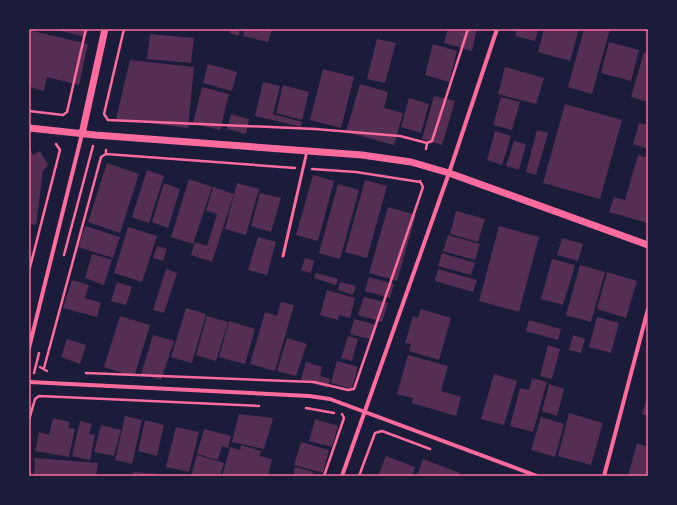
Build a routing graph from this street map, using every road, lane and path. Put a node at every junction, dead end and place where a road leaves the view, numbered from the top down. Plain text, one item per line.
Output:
1 (86, 29) edge
2 (105, 29) edge
3 (124, 29) edge
4 (468, 29) edge
5 (497, 29) edge
6 (29, 111) edge
7 (67, 112) junction
8 (71, 112) dead end
9 (100, 114) dead end
10 (106, 118) junction
11 (29, 128) edge
12 (82, 134) junction
13 (427, 143) junction
14 (56, 144) dead end
15 (426, 149) dead end
16 (60, 150) junction
17 (106, 150) dead end
18 (65, 151) dead end
19 (307, 151) junction
20 (106, 154) junction
21 (301, 168) dead end
22 (309, 169) dead end
23 (449, 173) junction
24 (421, 178) dead end
25 (420, 182) junction
26 (648, 245) edge
27 (283, 256) dead end
28 (29, 271) edge
29 (648, 309) edge
30 (29, 348) edge
31 (53, 372) dead end
32 (85, 373) dead end
33 (29, 382) edge
34 (266, 406) dead end
35 (298, 407) dead end
36 (364, 410) junction
37 (29, 420) edge
38 (432, 450) dead end
39 (324, 476) edge
40 (342, 476) edge
41 (359, 476) edge
42 (537, 476) edge
43 (604, 476) edge

1 - 7 path
2 - 12 street
3 - 10 path
4 - 13 path
5 - 23 street
6 - 7 path
7 - 8 path
9 - 10 path
10 - 13 path
11 - 12 street
12 - 19 street
12 - 30 street
13 - 15 path
14 - 16 path
16 - 18 path
16 - 28 path
17 - 20 path
19 - 23 street
19 - 27 lane
20 - 21 path
20 - 31 path
22 - 25 path
23 - 26 street
23 - 36 street
24 - 25 path
25 - 32 path
29 - 43 street
33 - 36 street
34 - 37 path
35 - 39 path
36 - 40 street
36 - 42 street
38 - 41 path

